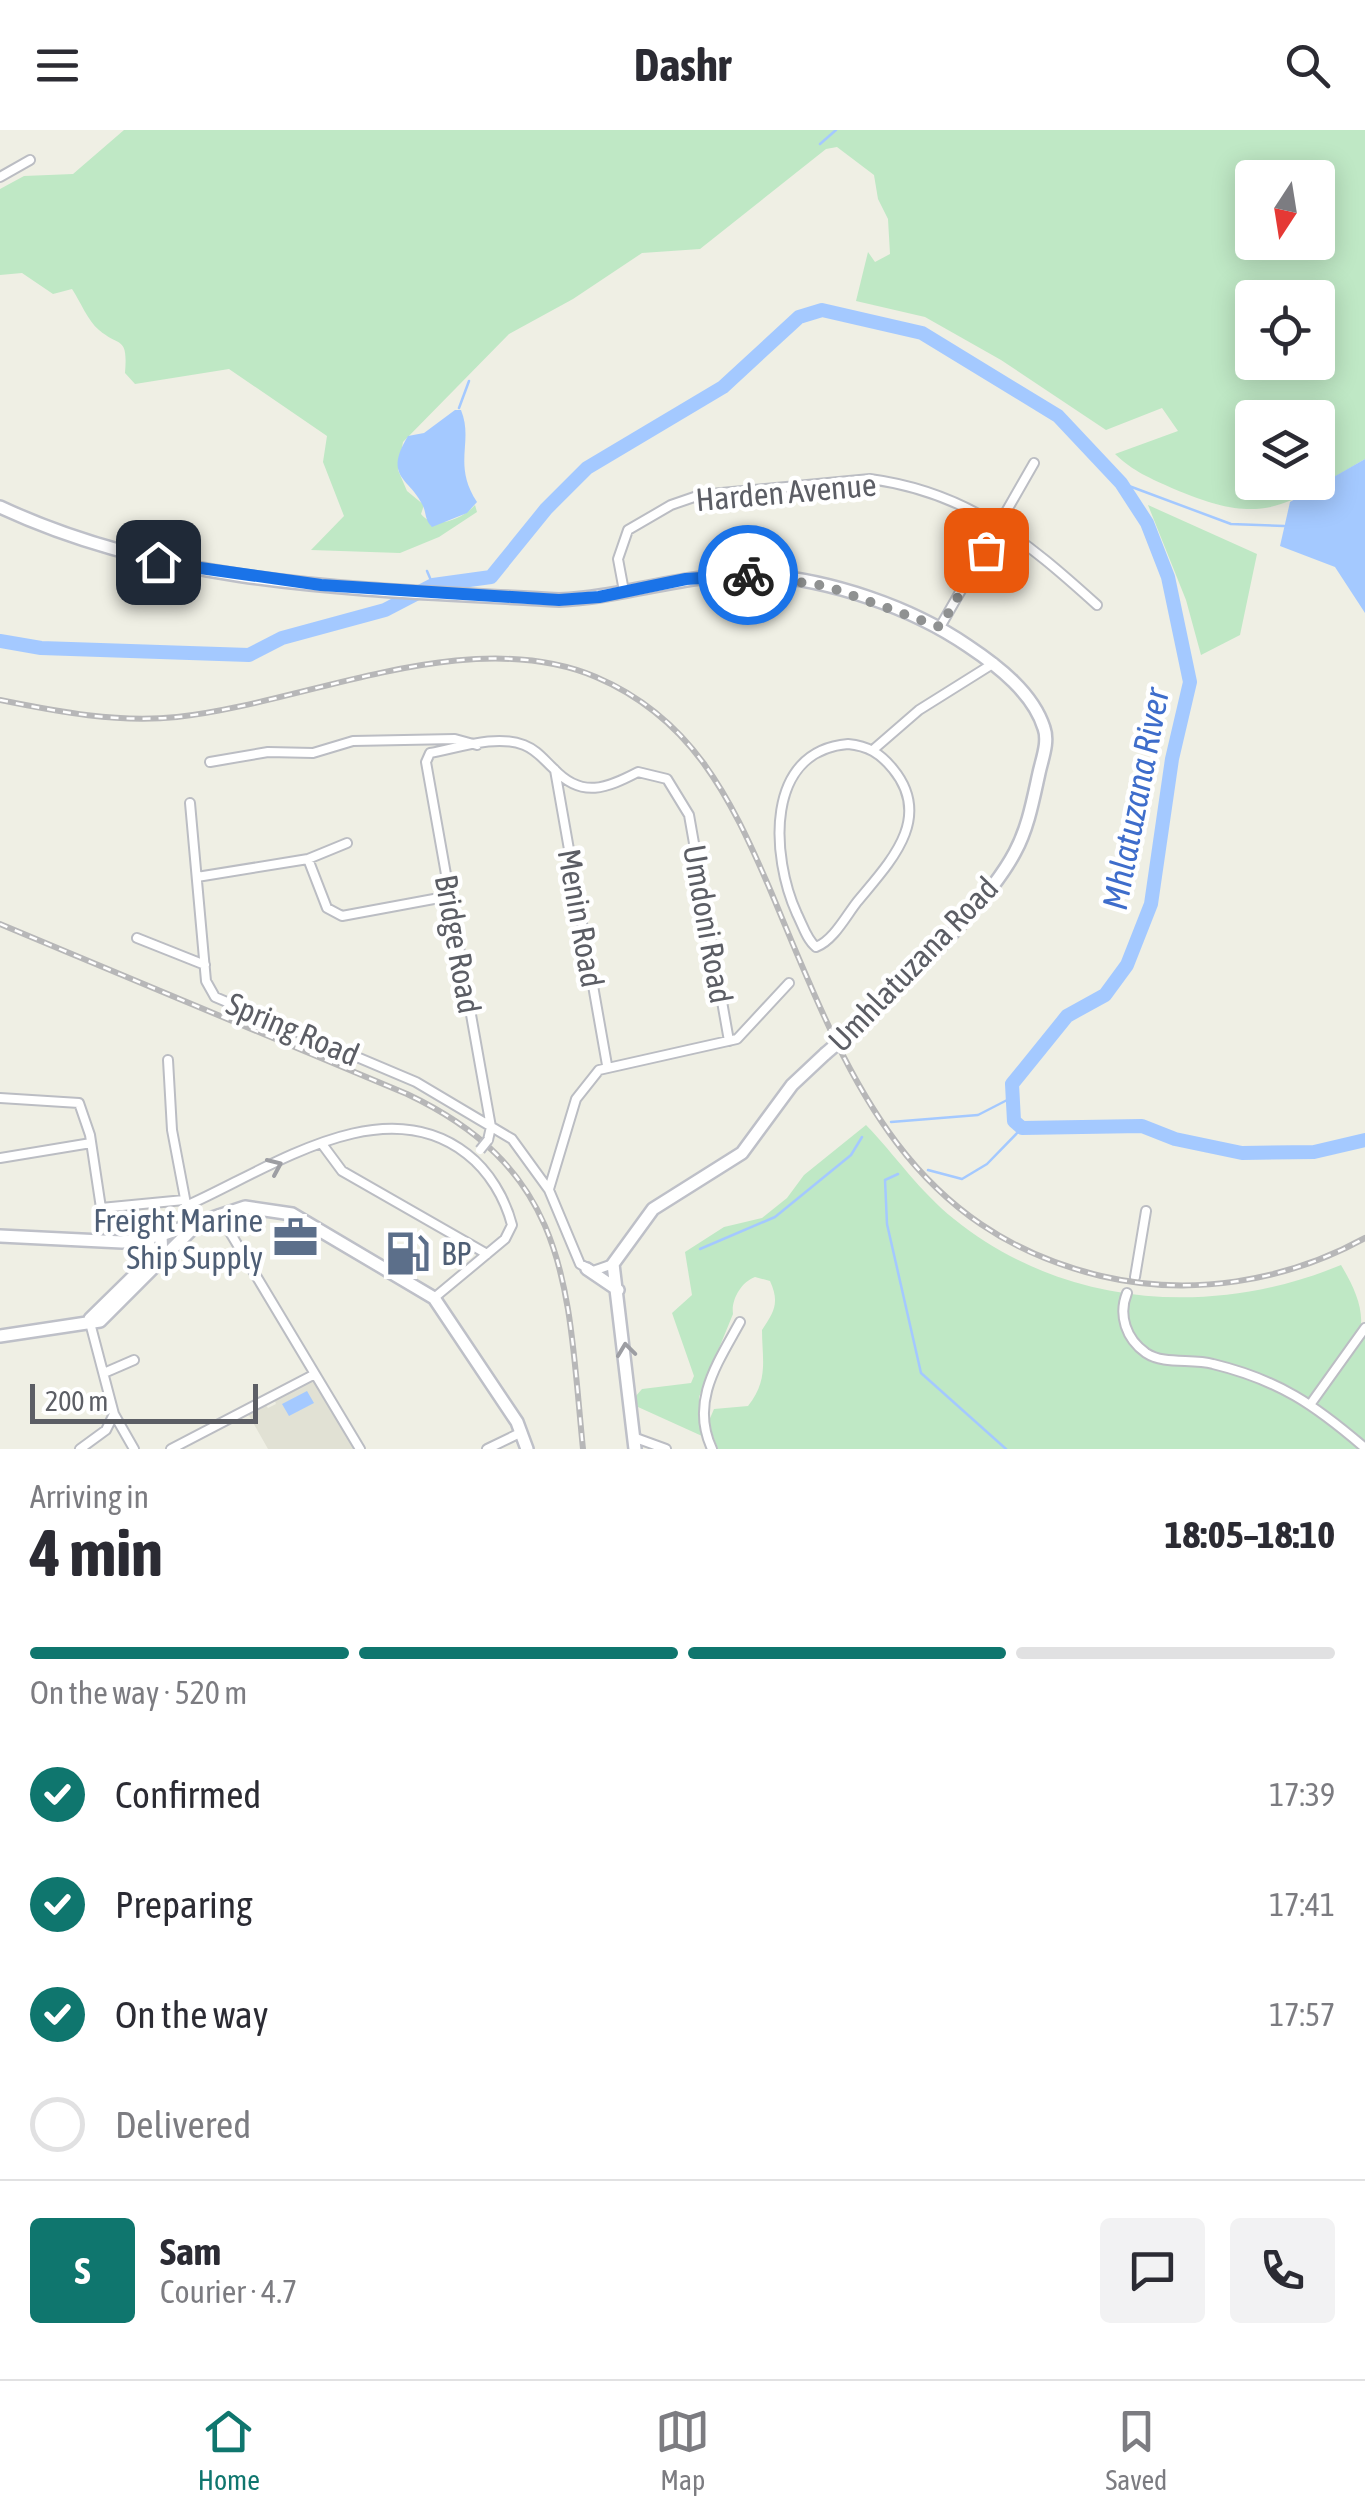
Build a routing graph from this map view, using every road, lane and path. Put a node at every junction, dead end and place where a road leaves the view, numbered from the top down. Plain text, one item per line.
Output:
1 (30, 160) dead end
2 (0, 177) edge
3 (1034, 463) dead end
4 (0, 507) edge
5 (1002, 524) junction
6 (624, 591) junction
7 (1097, 605) dead end
8 (940, 627) junction
9 (994, 663) junction
10 (477, 745) junction
11 (874, 750) junction
12 (210, 762) dead end
13 (554, 770) junction
14 (190, 802) dead end
15 (347, 843) dead end
16 (308, 859) junction
17 (198, 878) junction
18 (450, 896) junction
19 (136, 938) dead end
20 (205, 966) junction
21 (789, 983) dead end
22 (729, 1041) junction
23 (168, 1060) dead end
24 (608, 1065) junction
25 (0, 1098) edge
26 (491, 1127) junction
27 (91, 1143) junction
28 (322, 1144) junction
29 (0, 1158) edge
30 (473, 1158) junction
31 (549, 1190) junction
32 (185, 1203) junction
33 (1146, 1211) dead end
34 (219, 1214) junction
35 (195, 1223) junction
36 (0, 1236) edge
37 (155, 1237) junction
38 (487, 1254) junction
39 (162, 1260) junction
40 (613, 1264) junction
41 (588, 1269) junction
42 (1135, 1278) dead end
43 (618, 1290) junction
44 (1127, 1293) dead end
45 (434, 1298) junction
46 (86, 1322) junction
47 (740, 1322) dead end
48 (1365, 1328) edge
49 (0, 1336) edge
50 (134, 1360) dead end
51 (104, 1373) junction
52 (315, 1374) junction
53 (1312, 1402) junction
54 (114, 1414) junction
55 (522, 1432) junction
56 (634, 1443) edge
57 (1365, 1448) edge
58 (80, 1449) edge
59 (134, 1449) edge
60 (171, 1449) edge
61 (360, 1449) edge
62 (487, 1449) edge
63 (527, 1449) edge
64 (666, 1449) edge
65 (712, 1449) edge

1 - 2 street
3 - 5 street
4 - 6 street, Umhlatuzana Road
5 - 6 street, Harden Avenue
5 - 7 street, Harden Avenue
5 - 8 street
6 - 8 street, Umhlatuzana Road
8 - 9 street, Umhlatuzana Road
9 - 11 street
9 - 40 street, Umhlatuzana Road, bridge
10 - 12 street
10 - 13 street
10 - 18 street, Bridge Road
11 - 11 street
13 - 22 street, Umdoni Road
13 - 24 street, Menin Road
14 - 17 street, Spring Road
15 - 16 street
16 - 17 street
16 - 18 street
17 - 20 street, Spring Road
18 - 26 street, Bridge Road
19 - 20 street
20 - 26 street, Spring Road
21 - 22 street
22 - 24 street
23 - 32 street
24 - 31 street
25 - 27 street
26 - 30 street, bridge
26 - 31 street
27 - 29 street
27 - 32 street
28 - 30 street
32 -> 28 street
28 - 38 street
30 - 38 street
31 - 41 street
32 - 35 street
33 - 42 street
34 - 35 street
34 - 45 street
34 - 52 street
35 - 37 street
35 - 39 street
36 - 37 street
37 - 39 street
37 - 46 street
38 - 45 street
39 - 46 street
40 - 41 street
40 - 43 street
41 - 43 street
56 -> 43 street
44 - 53 street
45 - 55 street
46 - 49 street
46 - 51 street
47 - 65 street
48 - 53 street
50 - 51 street
51 - 54 street
52 - 60 street
52 - 61 street
53 - 57 street
54 - 58 street
54 - 59 street
55 - 62 street
55 - 63 street
56 - 64 street

